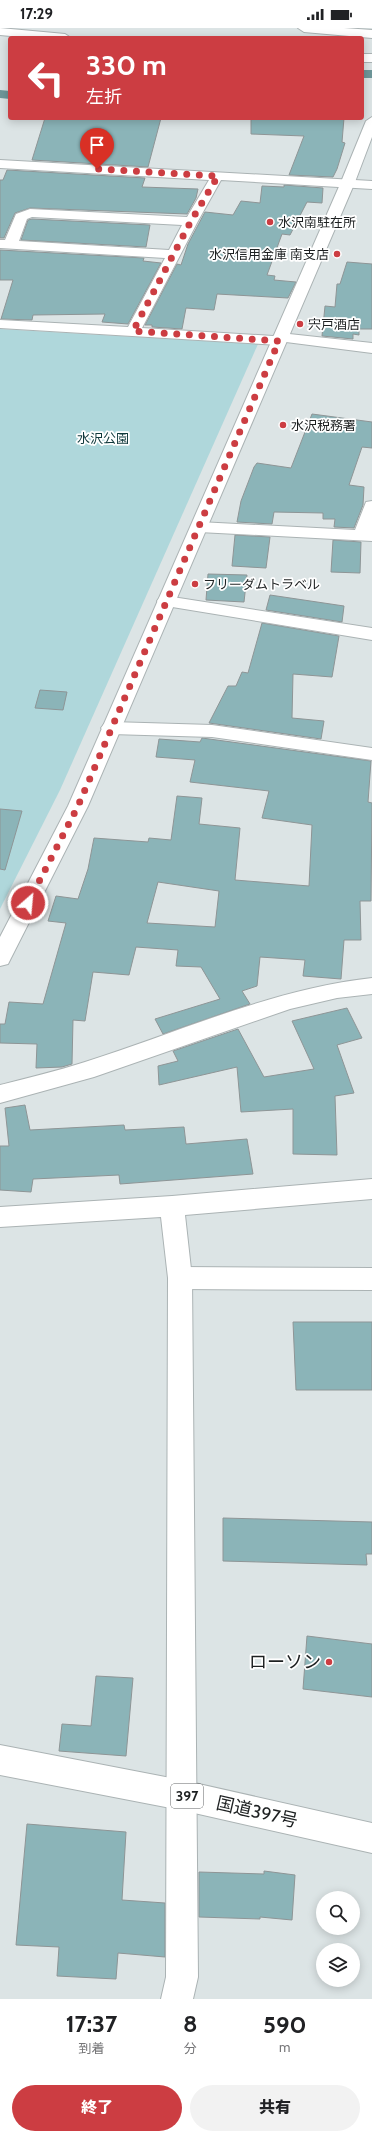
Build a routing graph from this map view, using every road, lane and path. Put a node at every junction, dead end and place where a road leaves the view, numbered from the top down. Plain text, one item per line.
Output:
1 (304, 28) edge
2 (0, 31) edge
3 (372, 34) edge
4 (46, 36) edge
5 (372, 121) edge
6 (0, 164) edge
7 (218, 176) junction
8 (348, 182) junction
9 (372, 185) edge
10 (191, 221) junction
11 (5, 244) edge
12 (173, 254) junction
13 (0, 324) edge
14 (133, 331) junction
15 (280, 339) junction
16 (372, 348) edge
17 (372, 506) edge
18 (199, 527) junction
19 (367, 535) edge
20 (166, 601) junction
21 (372, 634) edge
22 (111, 728) junction
23 (372, 754) edge
24 (0, 958) edge
25 (372, 986) edge
26 (0, 1094) edge
27 (372, 1189) edge
28 (172, 1206) junction
29 (0, 1217) edge
30 (180, 1278) junction
31 (372, 1279) edge
32 (0, 1760) edge
33 (181, 1795) junction
34 (372, 1838) edge
35 (177, 1999) edge

1 - 3 main road
2 - 4 main road
5 - 8 main road
6 - 7 main road
7 - 8 main road
7 - 10 main road
8 - 9 main road
8 - 15 main road
10 - 11 main road
10 - 12 main road
11 - 12 main road
12 - 14 main road
13 - 14 main road
14 - 15 main road
15 - 16 main road
15 - 18 main road
17 - 19 main road
18 - 19 main road
18 - 20 main road
20 - 21 main road
20 - 22 main road
22 - 23 main road
22 - 24 main road
25 - 26 main road
27 - 28 main road
28 - 29 main road
28 - 30 main road
30 - 31 main road
30 - 33 main road
32 - 33 main road, 国道397号 / 397
33 - 34 main road, 国道397号 / 397
33 - 35 main road

